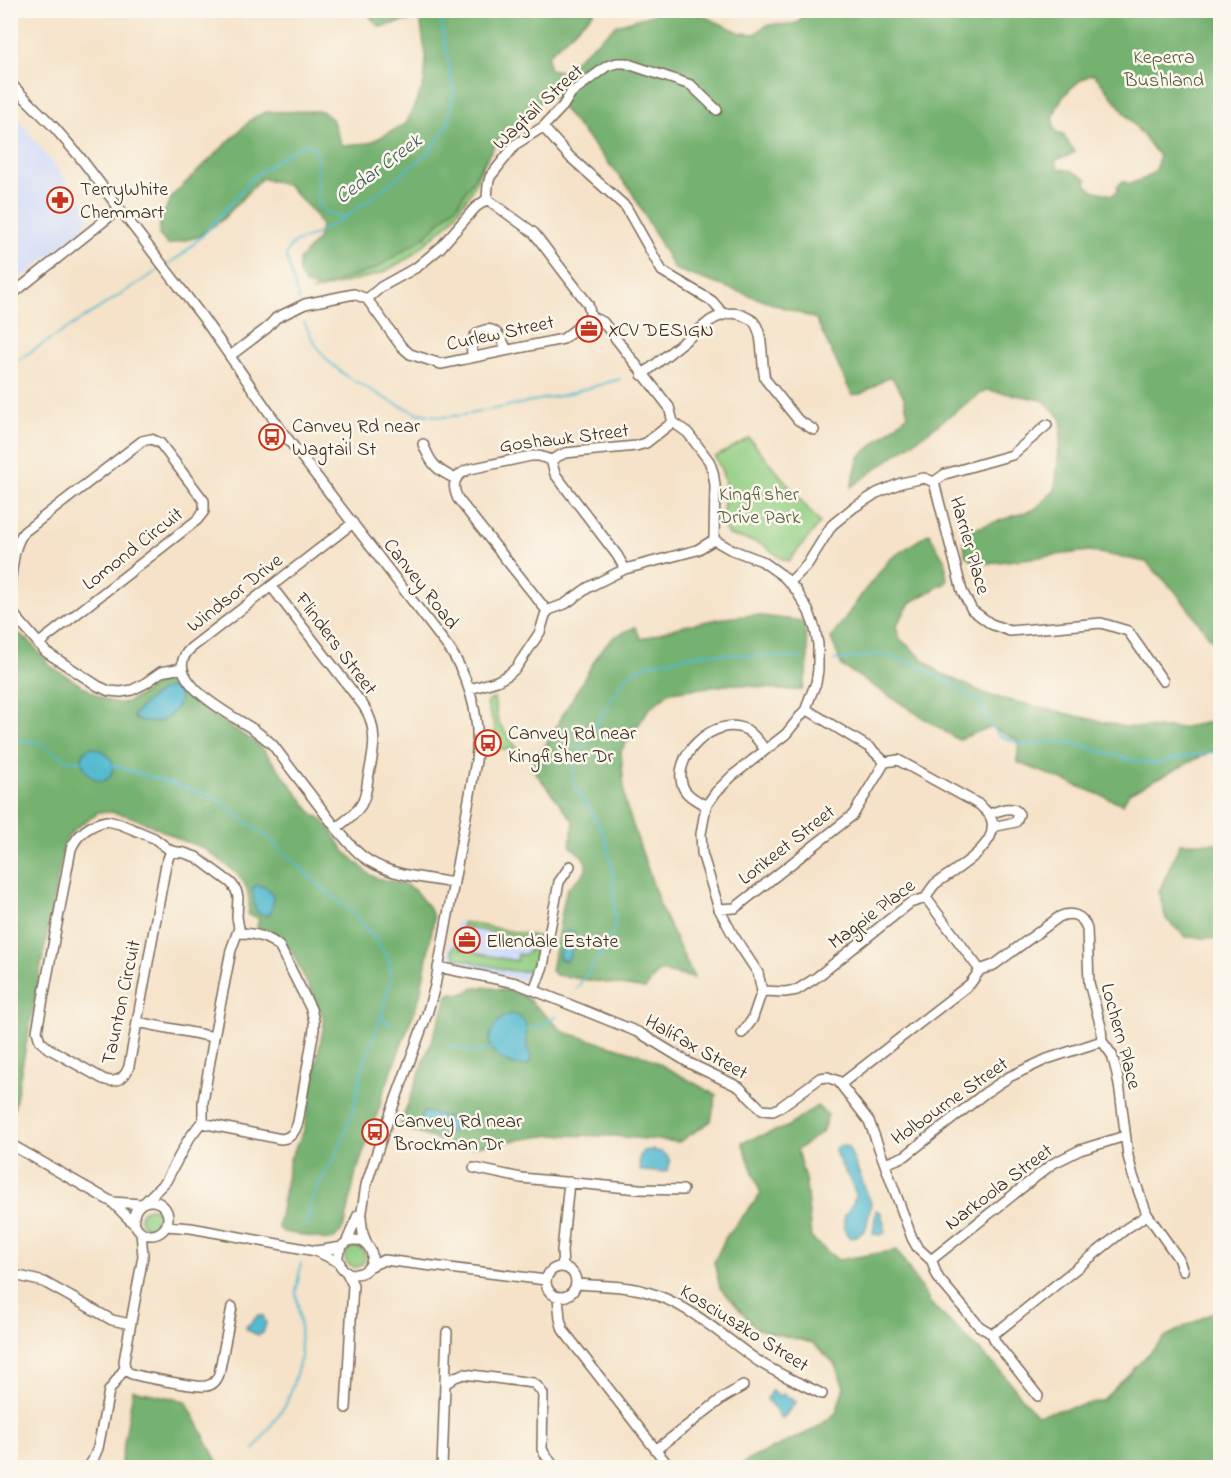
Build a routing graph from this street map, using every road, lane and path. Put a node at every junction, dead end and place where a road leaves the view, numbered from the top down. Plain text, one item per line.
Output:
1 (11, 84) edge
2 (717, 110) dead end
3 (543, 126) junction
4 (487, 199) junction
5 (119, 209) junction
6 (10, 296) edge
7 (368, 299) junction
8 (724, 315) junction
9 (591, 317) junction
10 (507, 350) junction
11 (230, 356) junction
12 (472, 357) junction
13 (642, 375) junction
14 (673, 422) junction
15 (1047, 425) dead end
16 (814, 430) dead end
17 (423, 444) dead end
18 (551, 460) junction
19 (456, 479) junction
20 (934, 482) junction
21 (353, 523) junction
22 (714, 540) junction
23 (625, 569) junction
24 (790, 582) junction
25 (10, 583) edge
26 (271, 586) junction
27 (10, 607) edge
28 (547, 611) junction
29 (38, 644) junction
30 (182, 668) junction
31 (1164, 681) dead end
32 (470, 689) junction
33 (806, 709) junction
34 (765, 750) junction
35 (885, 762) junction
36 (706, 806) junction
37 (989, 814) junction
38 (336, 828) junction
39 (991, 832) junction
40 (171, 851) junction
41 (570, 866) dead end
42 (453, 883) junction
43 (926, 898) junction
44 (719, 909) junction
45 (238, 933) junction
46 (438, 967) junction
47 (980, 970) junction
48 (534, 990) junction
49 (762, 992) junction
50 (137, 1023) junction
51 (742, 1033) dead end
52 (214, 1037) junction
53 (1102, 1041) junction
54 (841, 1084) junction
55 (202, 1124) junction
56 (1125, 1136) junction
57 (10, 1144) edge
58 (885, 1164) junction
59 (474, 1168) dead end
60 (166, 1181) junction
61 (568, 1182) junction
62 (683, 1190) dead end
63 (112, 1202) junction
64 (144, 1202) junction
65 (162, 1205) junction
66 (361, 1207) junction
67 (168, 1215) junction
68 (1147, 1215) junction
69 (135, 1224) junction
70 (166, 1226) junction
71 (191, 1228) junction
72 (141, 1232) junction
73 (157, 1233) junction
74 (344, 1245) junction
75 (369, 1247) junction
76 (316, 1251) junction
77 (143, 1256) junction
78 (384, 1260) junction
79 (931, 1260) junction
80 (343, 1267) junction
81 (563, 1267) junction
82 (366, 1269) junction
83 (1183, 1271) dead end
84 (19, 1276) dead end
85 (546, 1280) junction
86 (576, 1284) junction
87 (353, 1285) junction
88 (558, 1297) junction
89 (232, 1307) dead end
90 (130, 1324) junction
91 (447, 1332) dead end
92 (992, 1334) junction
93 (125, 1368) junction
94 (445, 1384) junction
95 (743, 1386) dead end
96 (822, 1394) dead end
97 (1038, 1395) dead end
98 (346, 1408) dead end
99 (657, 1449) junction
100 (88, 1467) edge
101 (441, 1467) edge
102 (555, 1467) edge
103 (670, 1467) edge

1 - 5 street, Canvey Road
2 - 3 street, Wagtail Street
3 - 4 street, Wagtail Street
3 - 8 street
4 - 7 street
4 - 9 street
5 - 6 street
5 - 11 street, Canvey Road
7 - 11 street
7 - 12 street, Curlew Street
8 - 13 street
8 - 16 street
9 - 10 street, Curlew Street
9 - 13 street
10 - 12 street, Curlew Street
10 - 12 street
11 - 21 street, Canvey Road
13 - 14 street
14 - 18 street, Goshawk Street
14 - 22 street
15 - 20 street
17 - 19 street
18 - 19 street, Goshawk Street
18 - 23 street
19 - 28 street
20 - 24 street
20 - 31 street, Harrier Place
21 - 26 street, Windsor Drive
21 - 32 street, Canvey Road
22 - 23 street
22 - 24 street
23 - 28 street
24 - 33 street
25 - 29 street, Lomond Circuit
26 - 30 street, Windsor Drive
26 - 38 street, Flinders Street
27 - 29 street
28 - 32 street
29 - 30 street
30 - 38 street
32 - 42 street, Canvey Road
33 - 34 street
33 - 35 street
34 - 36 street
34 - 36 street
35 - 37 street
35 - 44 street, Lorikeet Street
36 - 44 street
37 - 39 street
37 - 39 street
38 - 42 street
39 - 43 street, Magpie Place
40 - 45 street, Taunton Circuit
40 - 50 street, Taunton Circuit
40 - 50 street, Taunton Circuit
41 - 48 street
42 - 46 street, Canvey Road
43 - 47 street
43 - 49 street, Magpie Place
44 - 49 street
45 - 52 street, Taunton Circuit
45 - 55 street
46 - 48 street, Halifax Street
46 - 66 street, Canvey Road
47 - 53 street, Lochern Place
47 - 54 street, Lochern Place
48 - 54 street, Halifax Street
49 - 51 street
50 - 52 street
52 - 55 street, Taunton Circuit
53 - 56 street, Lochern Place
53 - 58 street, Holbourne Street
54 - 58 street
55 - 60 street
56 - 68 street, Lochern Place
56 - 79 street, Narkoola Street
57 - 63 street
58 - 79 street
59 - 61 street
60 - 64 street
60 - 65 street
61 - 62 street
61 - 81 street
63 - 64 street
63 - 69 street
64 - 65 street
64 - 69 street
65 - 67 street
66 - 74 street, Canvey Road
66 - 75 street, Canvey Road
67 - 70 street
67 - 71 street
68 - 83 street, Lochern Place
68 - 92 street
69 - 72 street
70 - 71 street
70 - 73 street
71 - 76 street
72 - 73 street
72 - 77 street
73 - 77 street
74 - 75 street
74 - 76 street
74 - 80 street
75 - 78 street
75 - 82 street
76 - 80 street
77 - 90 street
78 - 82 street
78 - 85 street
79 - 92 street
80 - 82 street
80 - 87 street
81 - 85 street
81 - 86 street
82 - 87 street
84 - 90 street
85 - 88 street
86 - 88 street
86 - 96 street, Kosciuszko Street
87 - 98 street
88 - 99 street
89 - 93 street
90 - 93 street
91 - 94 street
92 - 97 street
93 - 100 street
94 - 101 street
94 - 102 street
95 - 99 street
99 - 103 street

